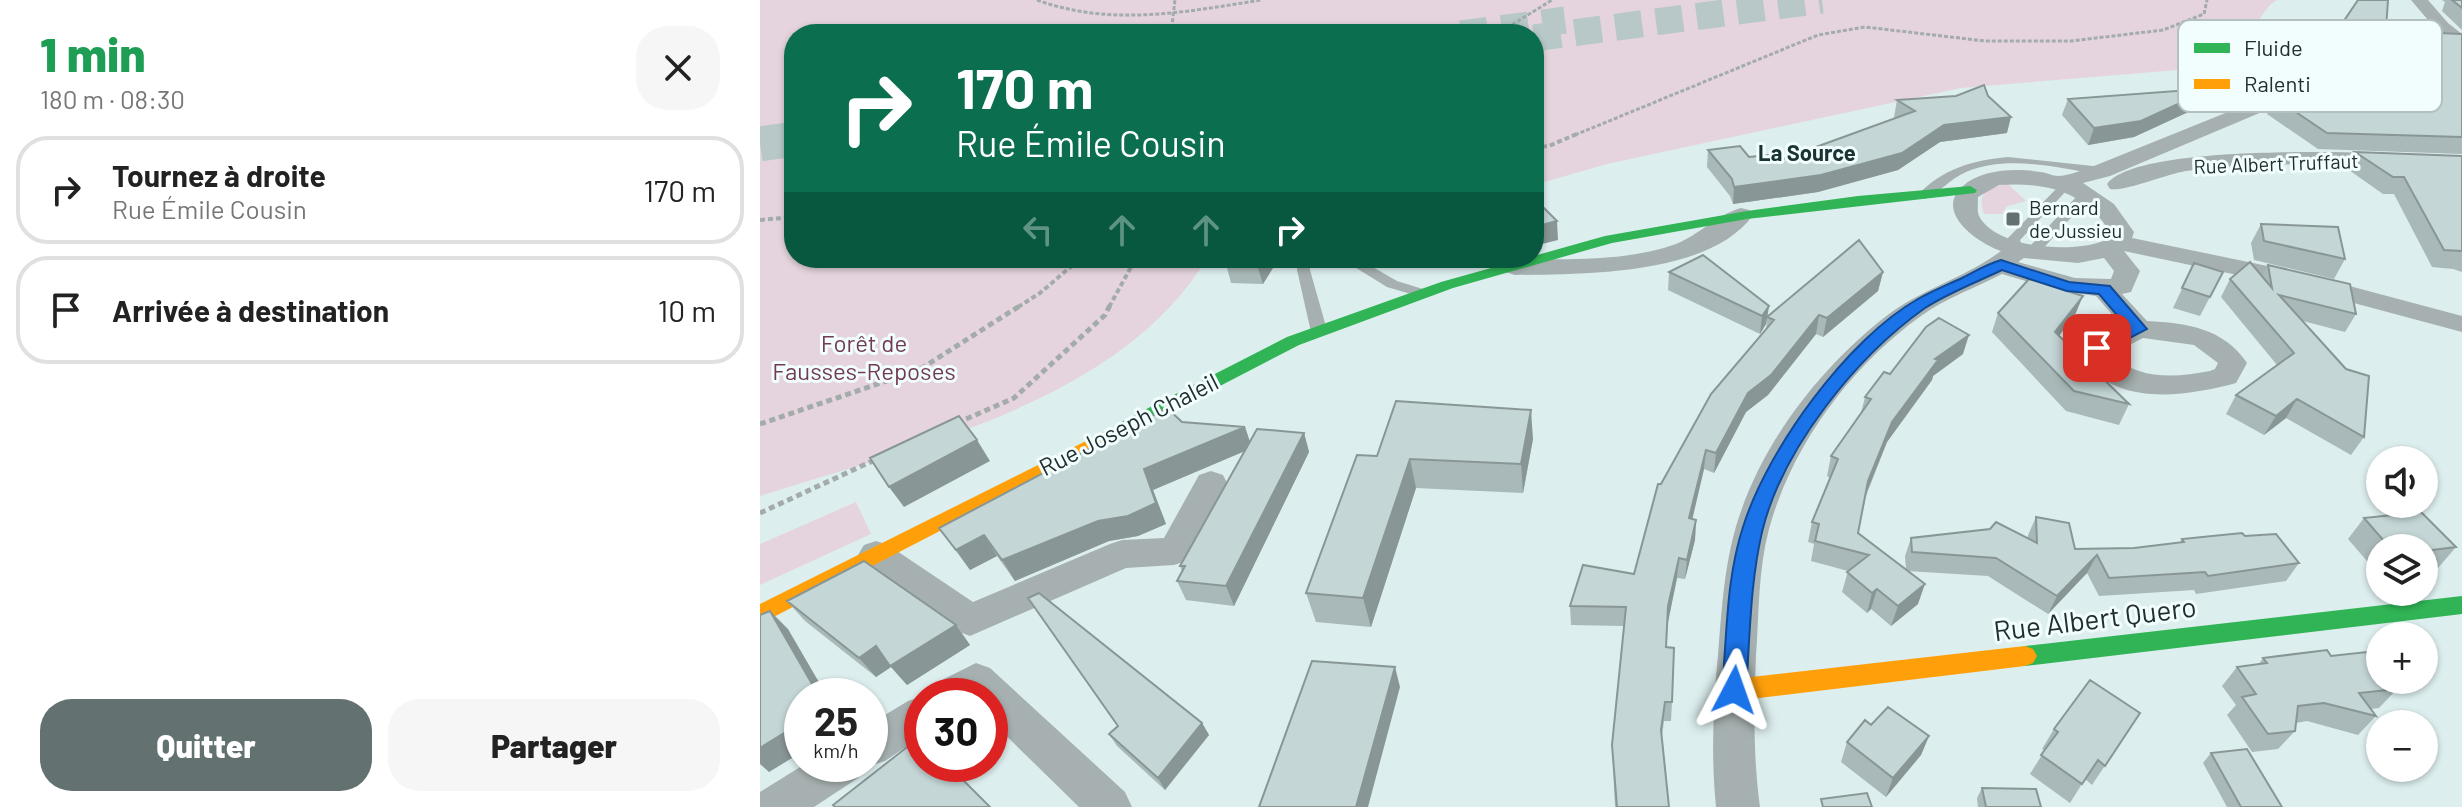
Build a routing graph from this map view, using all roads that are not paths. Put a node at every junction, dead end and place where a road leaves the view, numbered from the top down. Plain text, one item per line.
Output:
1 (2419, 0) edge
2 (2439, 20) edge
3 (2442, 23) edge
4 (2459, 40) edge
5 (2243, 112) edge
6 (2192, 133) junction
7 (2254, 162) junction
8 (2462, 163) edge
9 (2102, 171) junction
10 (2060, 183) junction
11 (1923, 196) junction
12 (2095, 197) junction
13 (1967, 200) junction
14 (1741, 215) joint
15 (2115, 246) junction
16 (2010, 257) junction
17 (1544, 267) edge
18 (1302, 268) edge
19 (1364, 268) edge
20 (1509, 268) edge
21 (2104, 289) junction
22 (1424, 294) junction
23 (2462, 324) edge
24 (2139, 329) dead end
25 (1318, 332) junction
26 (1211, 483) dead end
27 (876, 555) junction
28 (2462, 605) edge
29 (760, 615) edge
30 (1734, 690) junction
31 (1008, 710) edge
32 (815, 782) edge
33 (775, 807) edge
34 (1110, 807) edge
35 (1738, 807) edge

1 - 2 street
3 - 4 street
5 - 6 street
6 - 7 street
6 - 9 street
7 - 8 street, Rue Albert Truffaut
7 - 12 street, Rue Albert Truffaut
9 - 10 street
9 - 11 lane
10 - 12 street
10 - 13 street
10 - 16 lane
11 - 13 street, Rue Joseph Chaleil
11 - 14 street, Rue Joseph Chaleil
12 - 15 street
12 - 16 lane
13 - 16 street
14 - 17 street, Rue Joseph Chaleil
15 - 16 street
15 - 21 street
15 - 23 street
16 - 21 street
16 - 30 street
18 - 25 lane
19 - 22 lane
20 - 22 street, Rue Joseph Chaleil
21 - 24 street
22 - 25 street, Rue Joseph Chaleil
25 - 27 street, Rue Joseph Chaleil
26 - 27 street
27 - 29 street, Rue Joseph Chaleil
28 - 30 street, Rue Albert Quero
30 - 35 street
31 - 34 street
32 - 33 street

